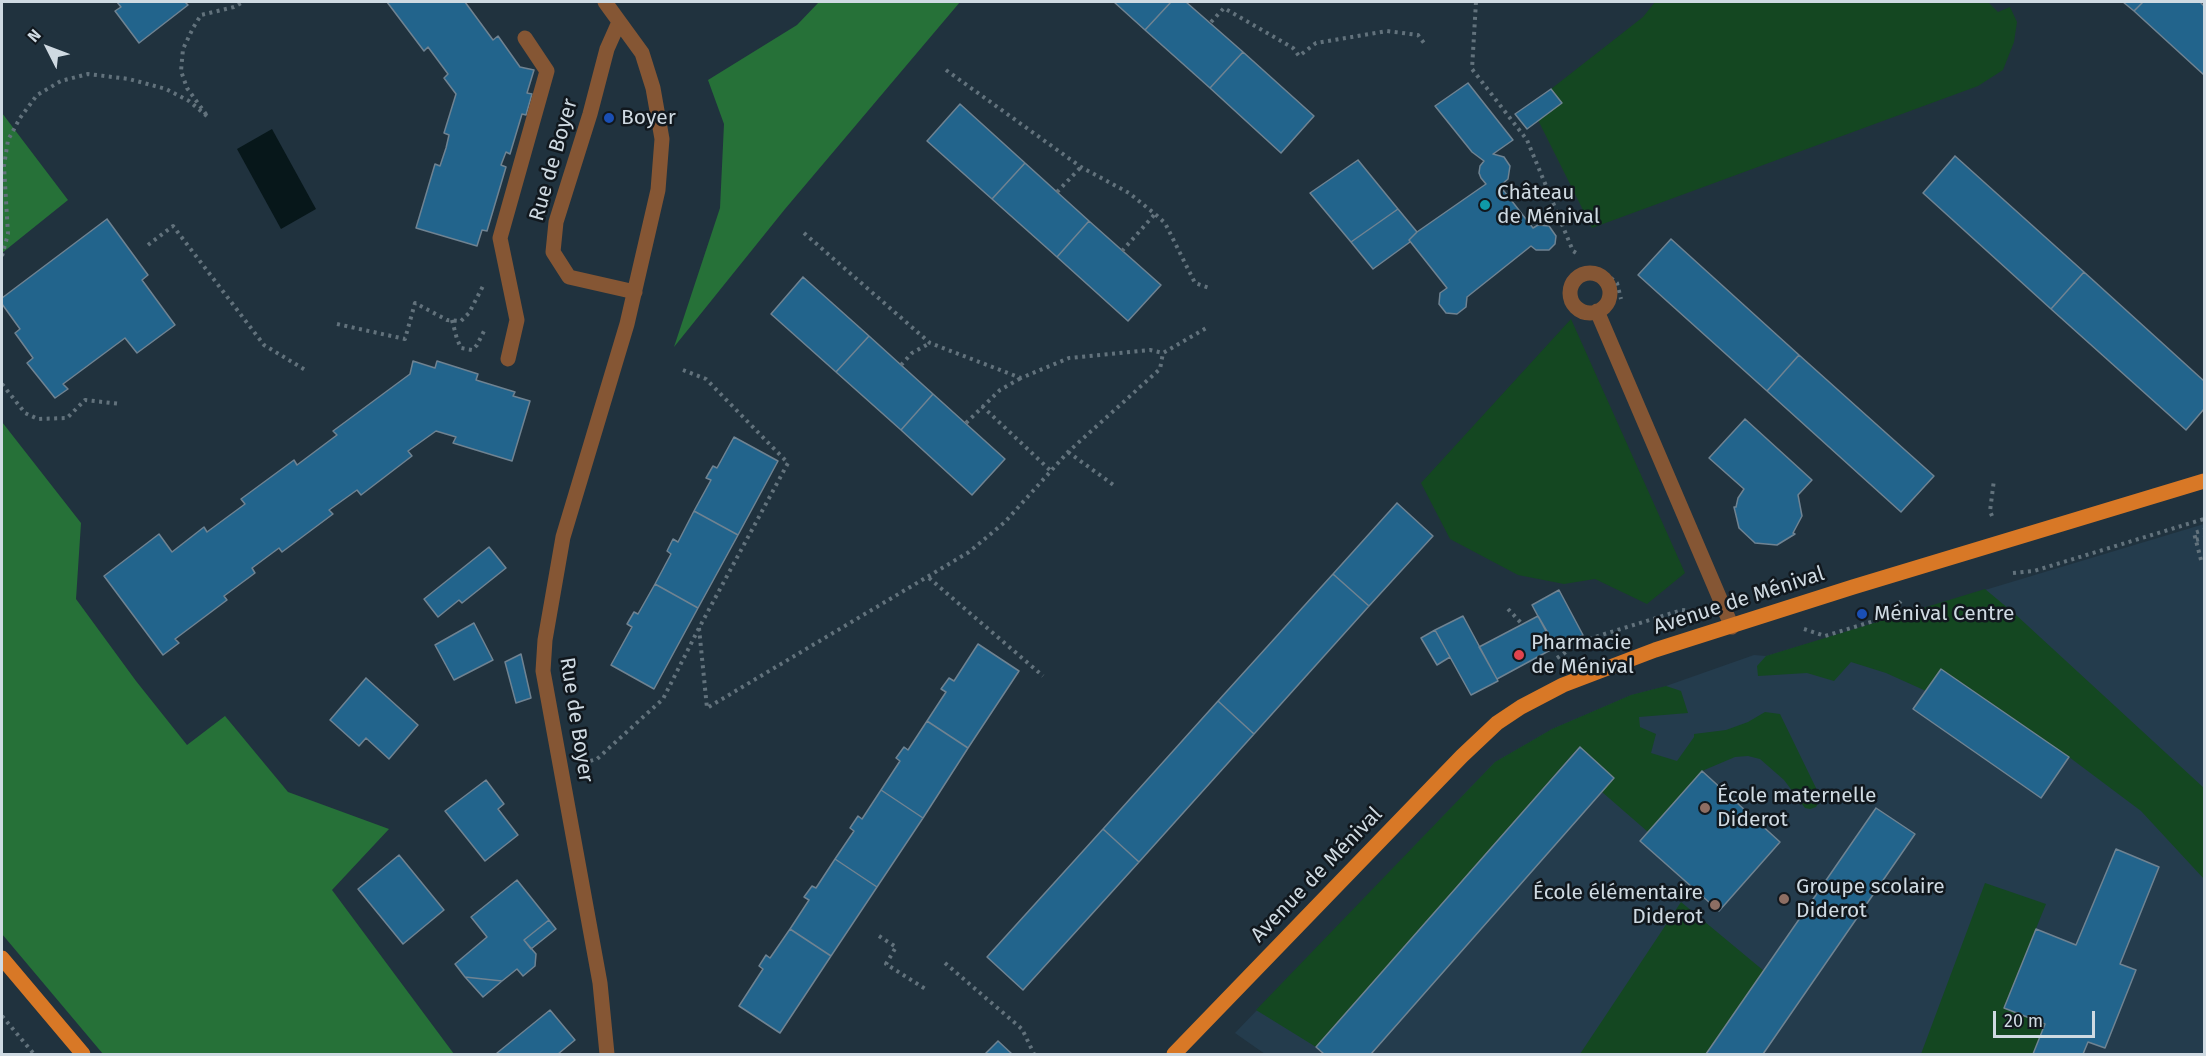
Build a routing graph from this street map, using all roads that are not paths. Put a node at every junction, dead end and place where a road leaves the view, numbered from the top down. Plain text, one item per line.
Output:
1 (605, 2) edge
2 (619, 22) junction
3 (525, 38) dead end
4 (635, 292) junction
5 (1597, 311) dead end
6 (508, 359) dead end
7 (2205, 481) edge
8 (1732, 627) junction
9 (2, 958) edge
10 (83, 1054) edge
11 (607, 1054) edge
12 (1174, 1054) edge

1 - 2 street, Rue de Boyer
2 - 4 street, Rue de Boyer
2 - 4 street, Rue de Boyer
3 - 6 street
4 - 11 street, Rue de Boyer
5 - 8 street
7 - 8 main road, Avenue de Ménival
8 - 12 main road, Avenue de Ménival
9 - 10 main road

